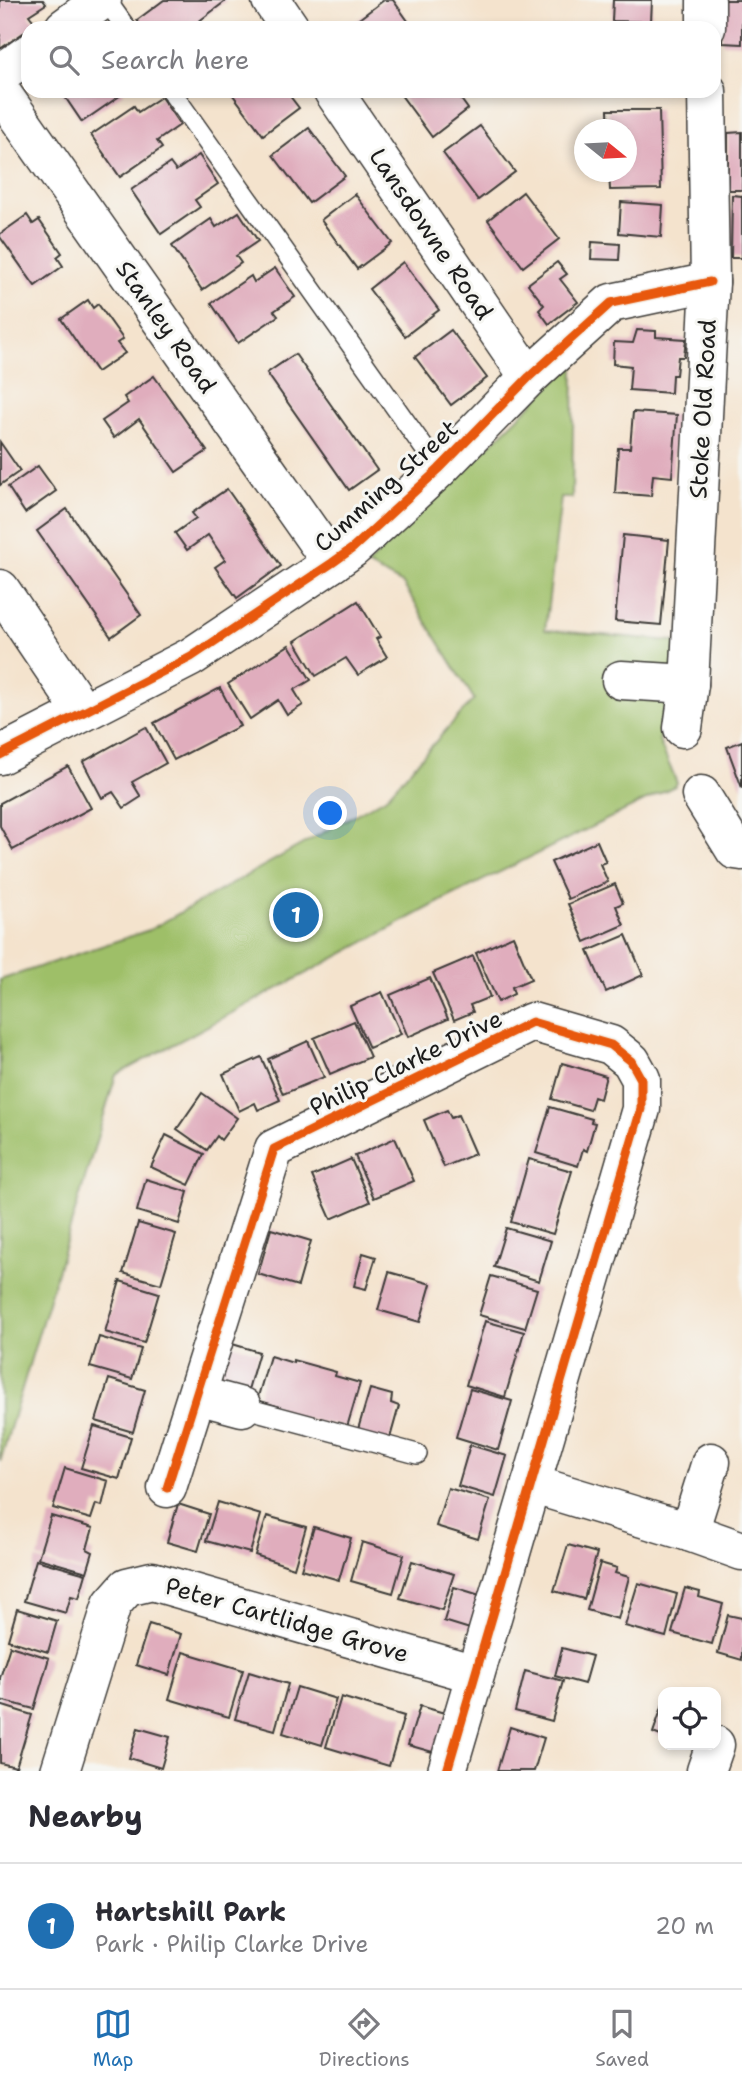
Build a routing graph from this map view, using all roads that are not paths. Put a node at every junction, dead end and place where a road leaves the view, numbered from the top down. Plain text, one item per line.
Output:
1 (104, 0) edge
2 (271, 0) edge
3 (706, 0) edge
4 (74, 21) edge
5 (120, 21) edge
6 (285, 21) edge
7 (706, 21) edge
8 (21, 59) edge
9 (0, 74) edge
10 (0, 91) edge
11 (176, 98) edge
12 (339, 98) edge
13 (707, 98) edge
14 (710, 282) junction
15 (529, 377) junction
16 (439, 469) junction
17 (332, 563) junction
18 (0, 589) edge
19 (621, 680) dead end
20 (689, 684) junction
21 (83, 712) junction
22 (683, 728) dead end
23 (0, 755) edge
24 (701, 795) dead end
25 (731, 849) edge
26 (197, 1395) junction
27 (242, 1407) joint
28 (417, 1454) dead end
29 (711, 1462) dead end
30 (531, 1484) junction
31 (167, 1488) dead end
32 (689, 1532) junction
33 (742, 1551) edge
34 (475, 1674) junction
35 (713, 1750) edge
36 (60, 1771) edge
37 (447, 1771) edge
38 (706, 1771) edge

1 - 4 street
1 - 5 lane
2 - 6 street
3 - 7 street
8 - 9 street
10 - 17 street, Stanley Road
11 - 16 lane
12 - 15 street, Lansdowne Road
13 - 14 street, Stoke Old Road
14 - 15 street, Cumming Street
14 - 20 street, Stoke Old Road
15 - 16 street, Cumming Street
16 - 17 street, Cumming Street
17 - 21 street, Cumming Street
18 - 21 street
19 - 20 street
20 - 22 street, Stoke Old Road
21 - 23 street, Cumming Street
24 - 25 street
26 - 27 street
26 - 30 street, Philip Clarke Drive
26 - 31 street, Philip Clarke Drive
27 - 28 lane
29 - 32 street
30 - 32 street
30 - 34 street, Philip Clarke Drive
32 - 33 street
34 - 36 street, Peter Cartlidge Grove
34 - 37 street, Philip Clarke Drive
35 - 38 street

